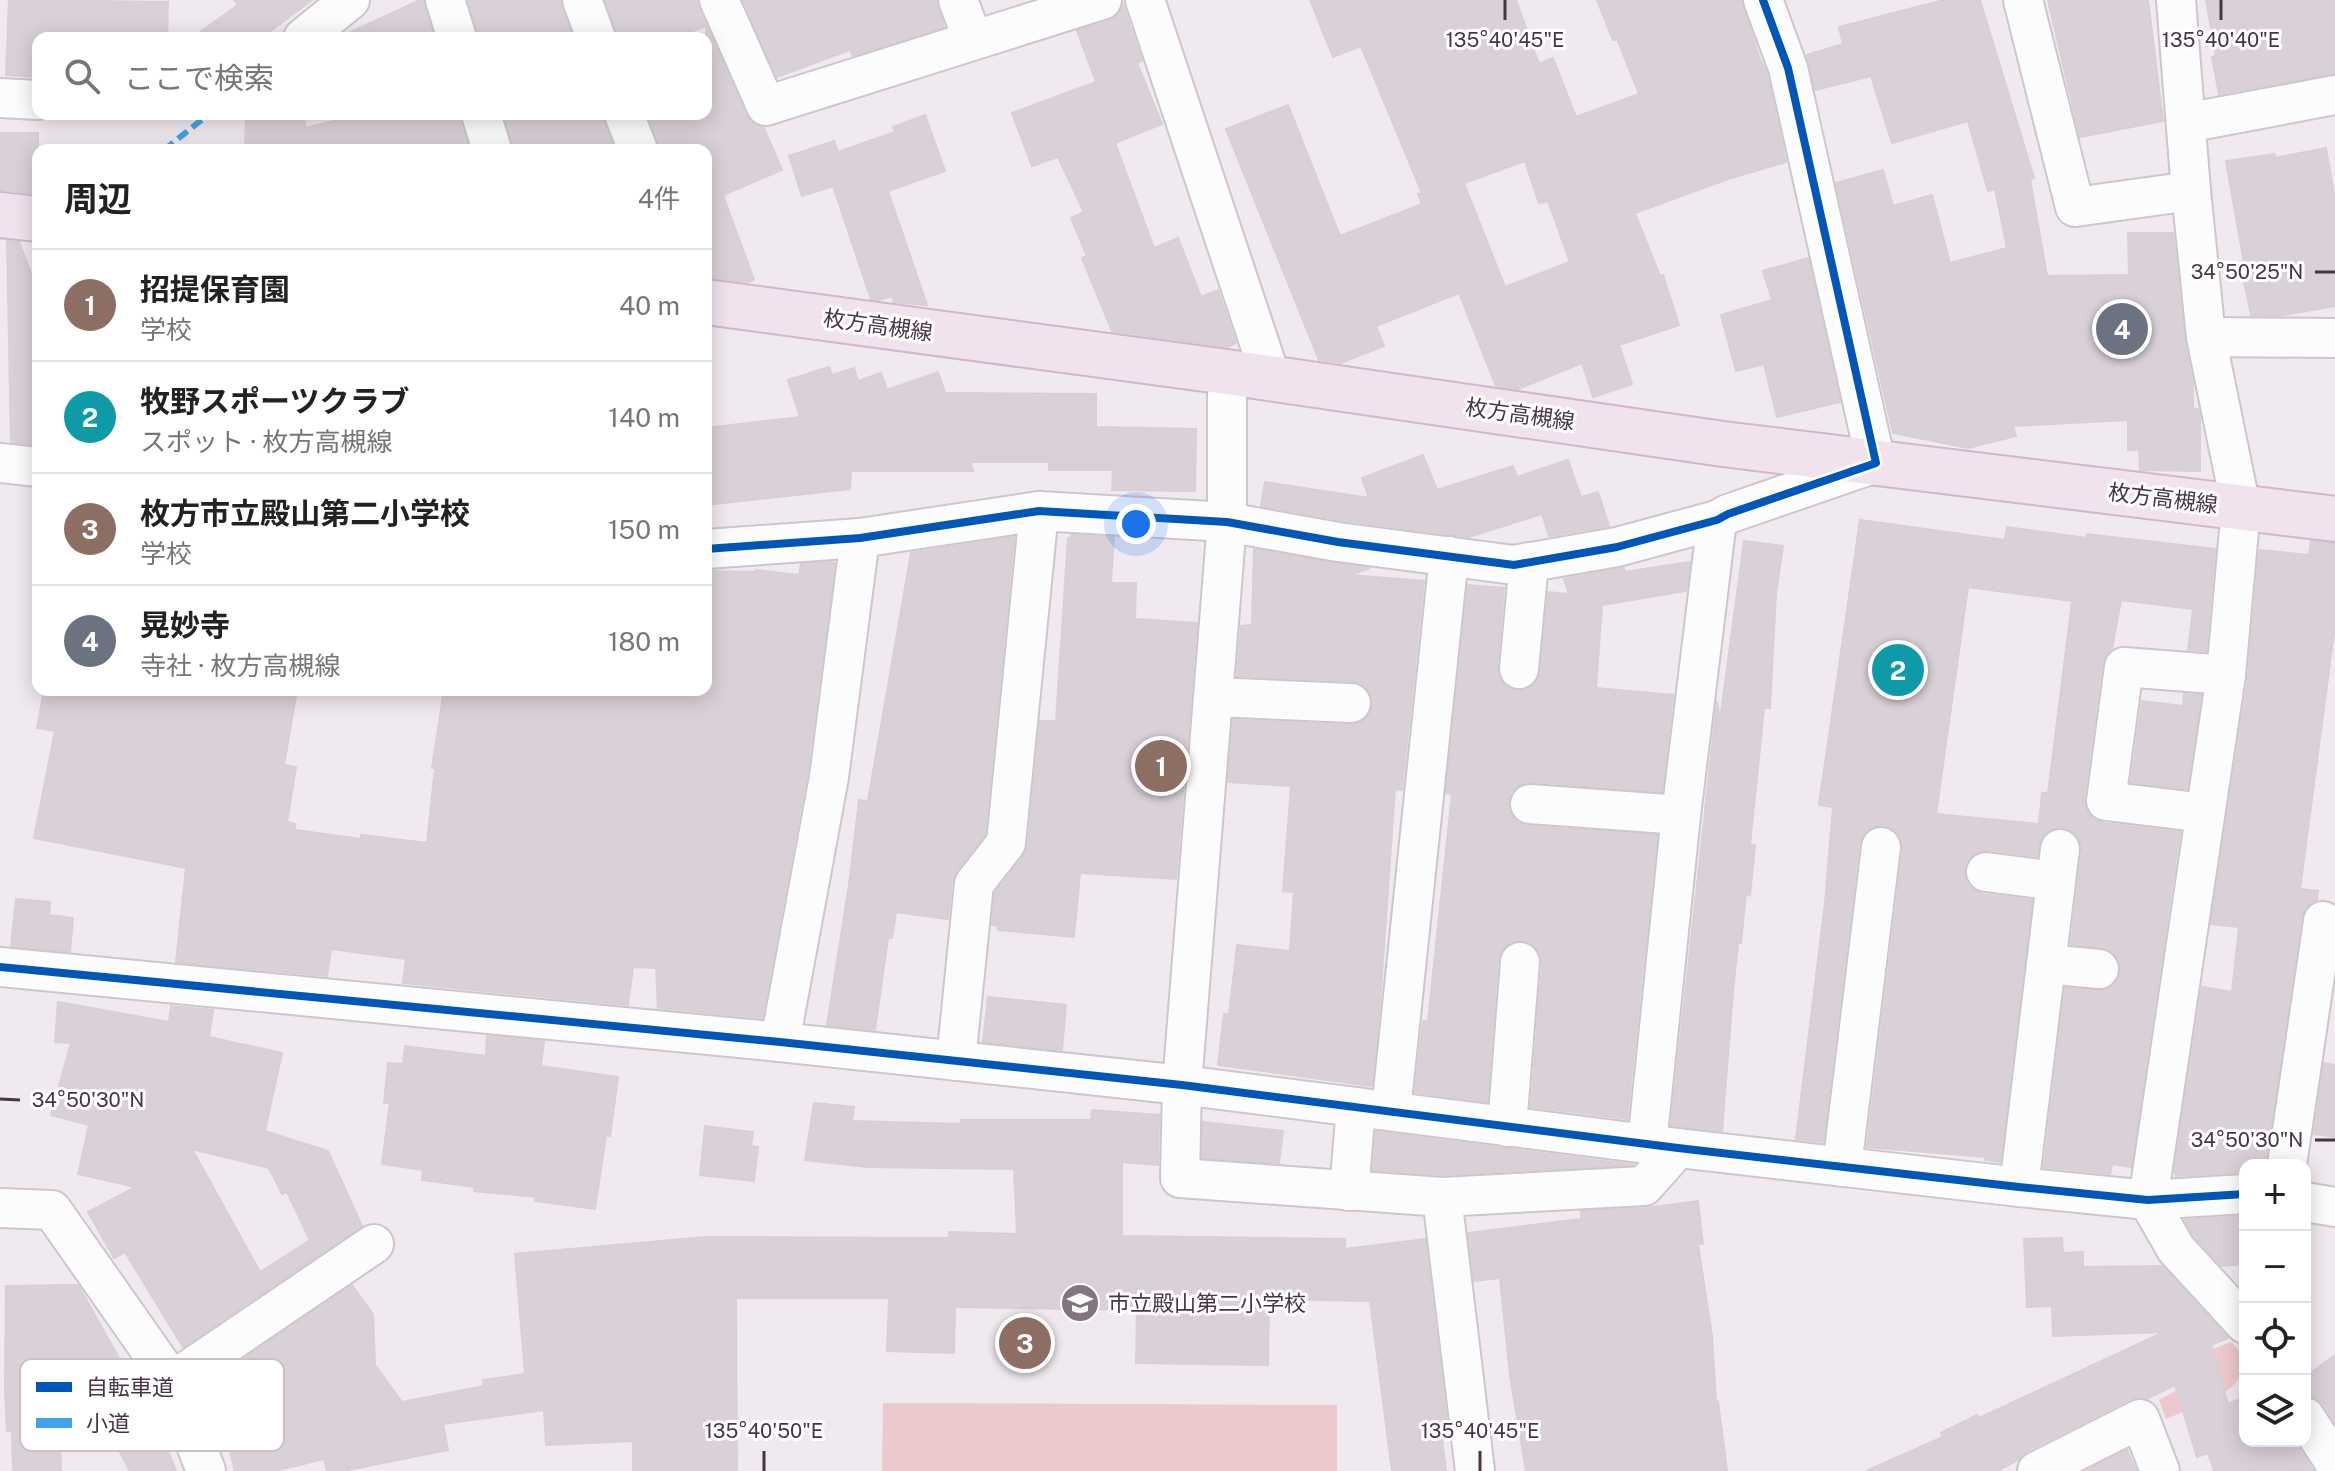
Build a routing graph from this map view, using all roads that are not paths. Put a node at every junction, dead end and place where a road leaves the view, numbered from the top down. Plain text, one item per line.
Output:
1 (350, 0) edge
2 (445, 0) edge
3 (582, 0) edge
4 (719, 0) edge
5 (958, 0) edge
6 (1102, 0) edge
7 (1145, 0) edge
8 (1763, 0) edge
9 (2023, 0) edge
10 (2176, 0) edge
11 (310, 32) edge
12 (455, 32) edge
13 (594, 32) edge
14 (973, 40) junction
15 (2335, 95) edge
16 (0, 98) edge
17 (32, 100) edge
18 (483, 120) edge
19 (626, 120) edge
20 (2186, 123) junction
21 (490, 144) edge
22 (636, 144) edge
23 (2191, 191) junction
24 (0, 215) edge
25 (32, 218) edge
26 (712, 303) edge
27 (2206, 337) junction
28 (2335, 338) edge
29 (1227, 372) junction
30 (1271, 378) junction
31 (0, 463) edge
32 (1876, 463) junction
33 (32, 466) edge
34 (2241, 508) junction
35 (1039, 511) junction
36 (2335, 519) edge
37 (1717, 520) junction
38 (1227, 522) junction
39 (860, 538) junction
40 (712, 549) edge
41 (1449, 556) junction
42 (1529, 562) junction
43 (1519, 669) dead end
44 (2226, 675) junction
45 (1213, 697) junction
46 (1351, 703) dead end
47 (1530, 804) dead end
48 (2205, 813) junction
49 (1681, 815) junction
50 (1881, 847) dead end
51 (1986, 872) dead end
52 (2323, 921) dead end
53 (1520, 962) dead end
54 (2046, 964) junction
55 (0, 967) edge
56 (2099, 969) dead end
57 (780, 1042) junction
58 (956, 1061) junction
59 (1182, 1085) junction
60 (1373, 1109) junction
61 (1507, 1127) junction
62 (1662, 1146) junction
63 (2288, 1159) edge
64 (1842, 1167) junction
65 (2019, 1187) junction
66 (1349, 1191) junction
67 (2239, 1194) edge
68 (1442, 1197) junction
69 (2148, 1200) junction
70 (2311, 1203) edge
71 (2335, 1207) edge
72 (0, 1208) edge
73 (374, 1244) dead end
74 (2239, 1317) edge
75 (157, 1359) edge
76 (204, 1359) edge
77 (2311, 1426) edge
78 (198, 1451) edge
79 (2335, 1463) edge
80 (206, 1471) edge
81 (1475, 1471) edge
82 (2037, 1471) edge
83 (2160, 1471) edge

1 - 11 street
2 - 12 street
3 - 13 street
4 - 14 street
5 - 14 street
6 - 14 street
7 - 30 street
8 - 32 street
9 - 23 street
10 - 20 street
15 - 20 street
16 - 17 street
18 - 21 street
19 - 22 street
20 - 23 street
23 - 27 street
24 - 25 main road
26 - 29 main road, 枚方高槻線
27 - 28 street
27 - 34 street
29 - 30 main road, 枚方高槻線
29 - 38 street
30 - 32 main road, 枚方高槻線
31 - 33 street
32 - 34 main road, 枚方高槻線
32 - 37 street
34 - 36 main road, 枚方高槻線
34 - 44 street
35 - 38 street
35 - 39 street
35 - 58 street
37 - 42 street
37 - 49 street
38 - 41 street
38 - 45 street
39 - 40 street
39 - 57 street
41 - 42 street
41 - 60 street
42 - 43 street
44 - 48 street
44 - 48 street
45 - 46 street
45 - 59 street
47 - 49 street
48 - 69 street
49 - 62 street
50 - 64 street
51 - 54 street
52 - 63 street
53 - 61 street
54 - 56 street
54 - 65 street
55 - 57 street
57 - 58 street
58 - 59 street
59 - 60 street
59 - 66 street
60 - 61 street
60 - 66 street
61 - 62 street
62 - 64 street
62 - 68 street
64 - 65 street
65 - 69 street
66 - 68 street
67 - 69 street
68 - 81 street
69 - 74 street
70 - 71 street
72 - 75 street
73 - 76 street
77 - 79 street
78 - 80 street
82 - 83 street

